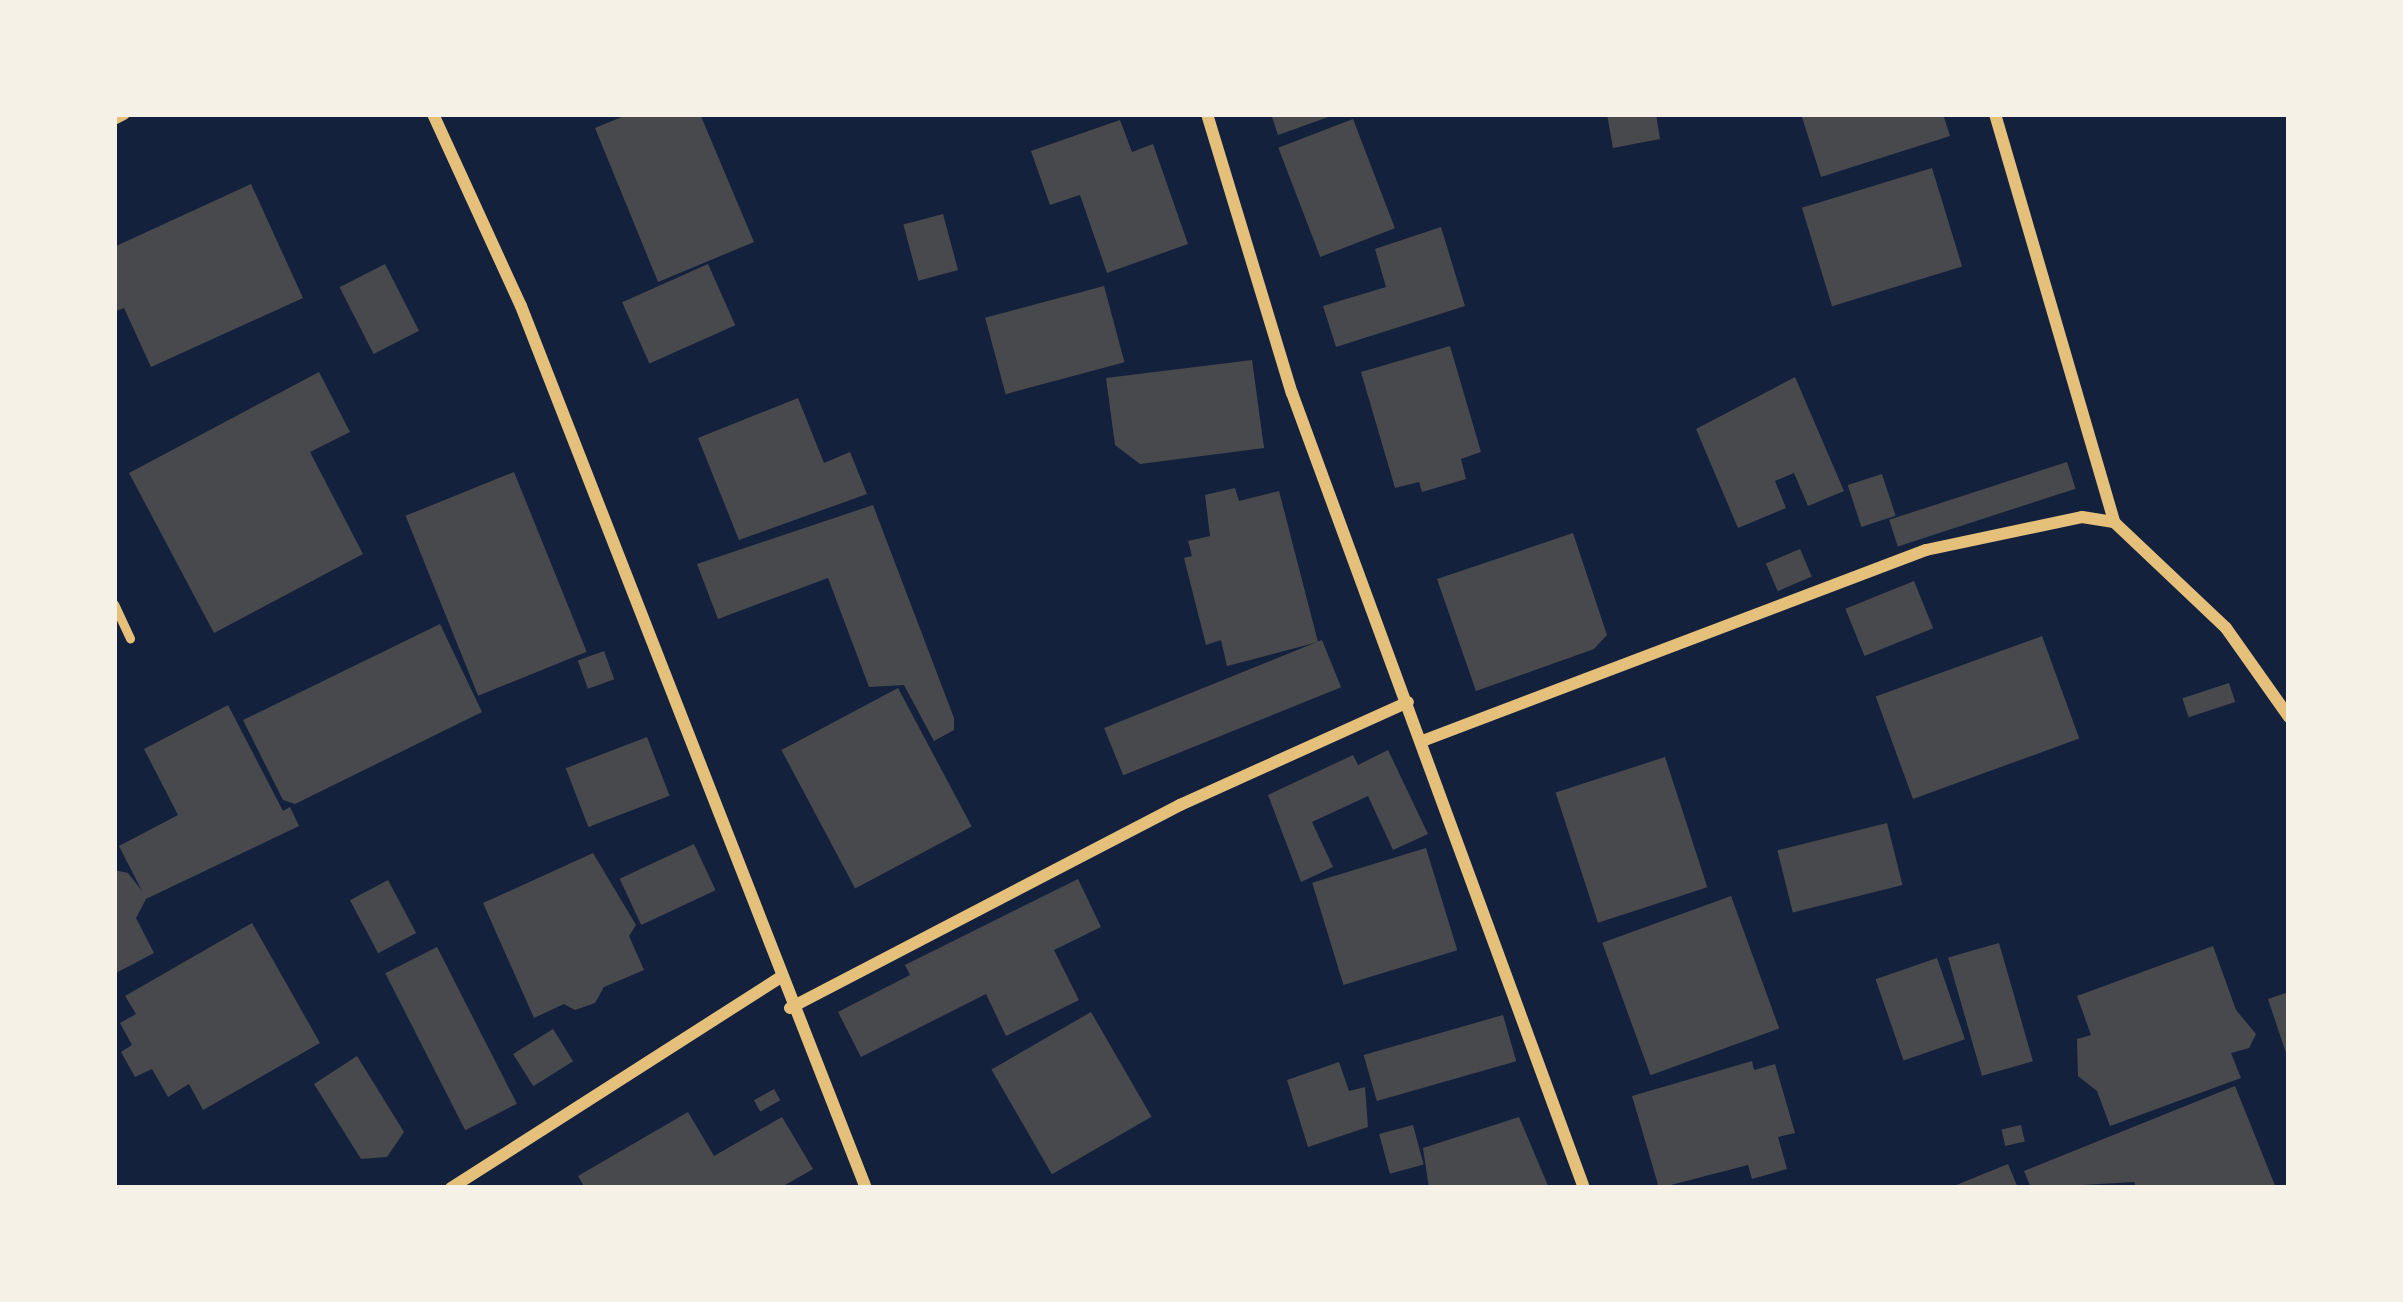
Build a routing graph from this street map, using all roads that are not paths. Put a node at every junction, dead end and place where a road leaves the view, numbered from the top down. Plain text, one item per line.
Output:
1 (124, 114) edge
2 (433, 114) edge
3 (1207, 114) edge
4 (1995, 114) edge
5 (114, 119) edge
6 (2114, 522) junction
7 (114, 604) edge
8 (130, 638) dead end
9 (1408, 701) junction
10 (2289, 717) edge
11 (1425, 740) junction
12 (780, 978) junction
13 (790, 1008) junction
14 (451, 1188) edge
15 (866, 1188) edge
16 (1584, 1188) edge

1 - 5 street
2 - 12 street
3 - 9 street
4 - 6 street
6 - 10 street
6 - 11 street
7 - 8 lane
9 - 11 street
9 - 13 street
11 - 16 street
12 - 13 street
12 - 14 street
13 - 15 street

